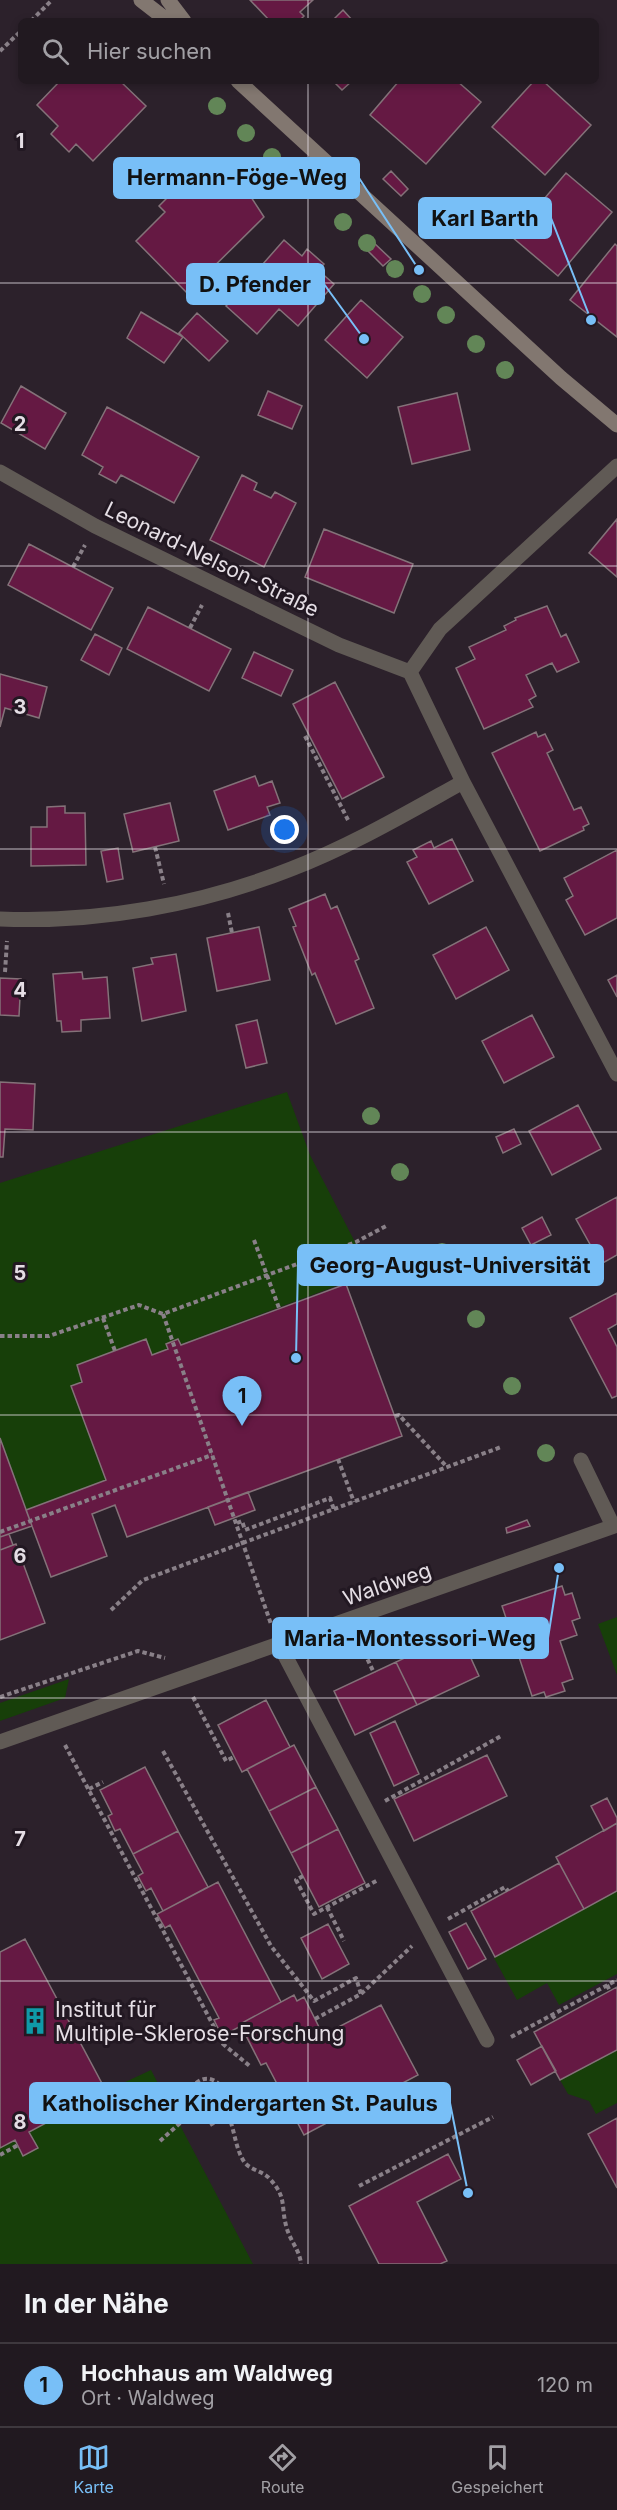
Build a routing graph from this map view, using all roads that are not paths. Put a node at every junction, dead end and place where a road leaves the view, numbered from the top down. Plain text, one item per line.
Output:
1 (141, 0) edge
2 (168, 0) edge
3 (164, 18) edge
4 (182, 18) edge
5 (241, 84) edge
6 (617, 425) edge
7 (617, 466) edge
8 (0, 472) edge
9 (410, 672) junction
10 (463, 782) junction
11 (4, 919) edge
12 (617, 1074) edge
13 (580, 1460) dead end
14 (615, 1526) edge
15 (279, 1644) junction
16 (0, 1742) edge
17 (487, 2040) road end

1 - 3 street
2 - 4 street
5 - 6 street
7 - 9 street
8 - 9 street, Leonard-Nelson-Straße
9 - 10 street
10 - 11 street
10 - 12 street
13 - 14 street
14 - 15 street, Waldweg
15 - 16 street, Waldweg
15 - 17 street

